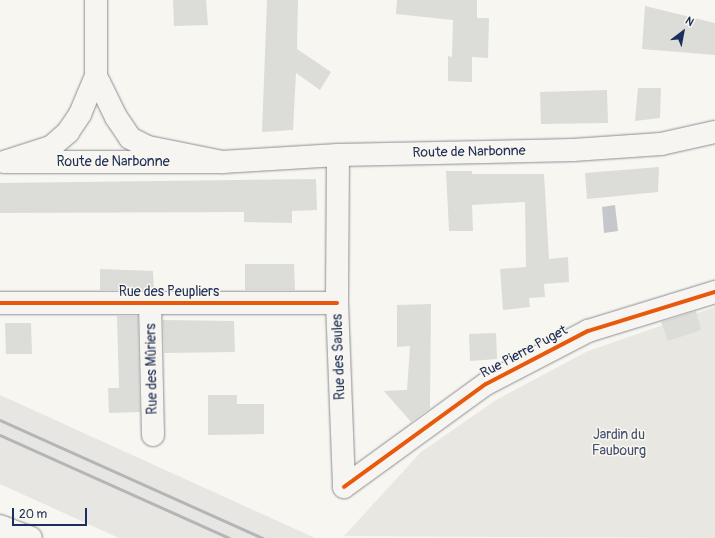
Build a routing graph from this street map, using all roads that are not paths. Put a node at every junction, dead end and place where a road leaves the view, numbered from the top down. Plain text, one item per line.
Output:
1 (96, 0) edge
2 (96, 76) junction
3 (715, 132) edge
4 (338, 155) junction
5 (2, 162) edge
6 (222, 162) junction
7 (715, 292) edge
8 (0, 303) edge
9 (150, 303) junction
10 (337, 303) junction
11 (153, 435) dead end
12 (344, 487) joint
13 (0, 526) edge
14 (31, 538) edge

1 - 2 street
2 - 5 street, Route de Narbonne
2 - 6 street, Route de Narbonne
3 - 4 street, Route de Narbonne
4 - 6 street, Route de Narbonne
4 - 10 street, Rue des Saules
5 - 6 street, Route de Narbonne
7 - 12 street, Rue Pierre Puget
8 - 9 street, Rue des Peupliers
9 - 10 street, Rue des Peupliers
9 - 11 street, Rue des Mûriers
10 - 12 street, Rue des Saules
13 - 14 street

